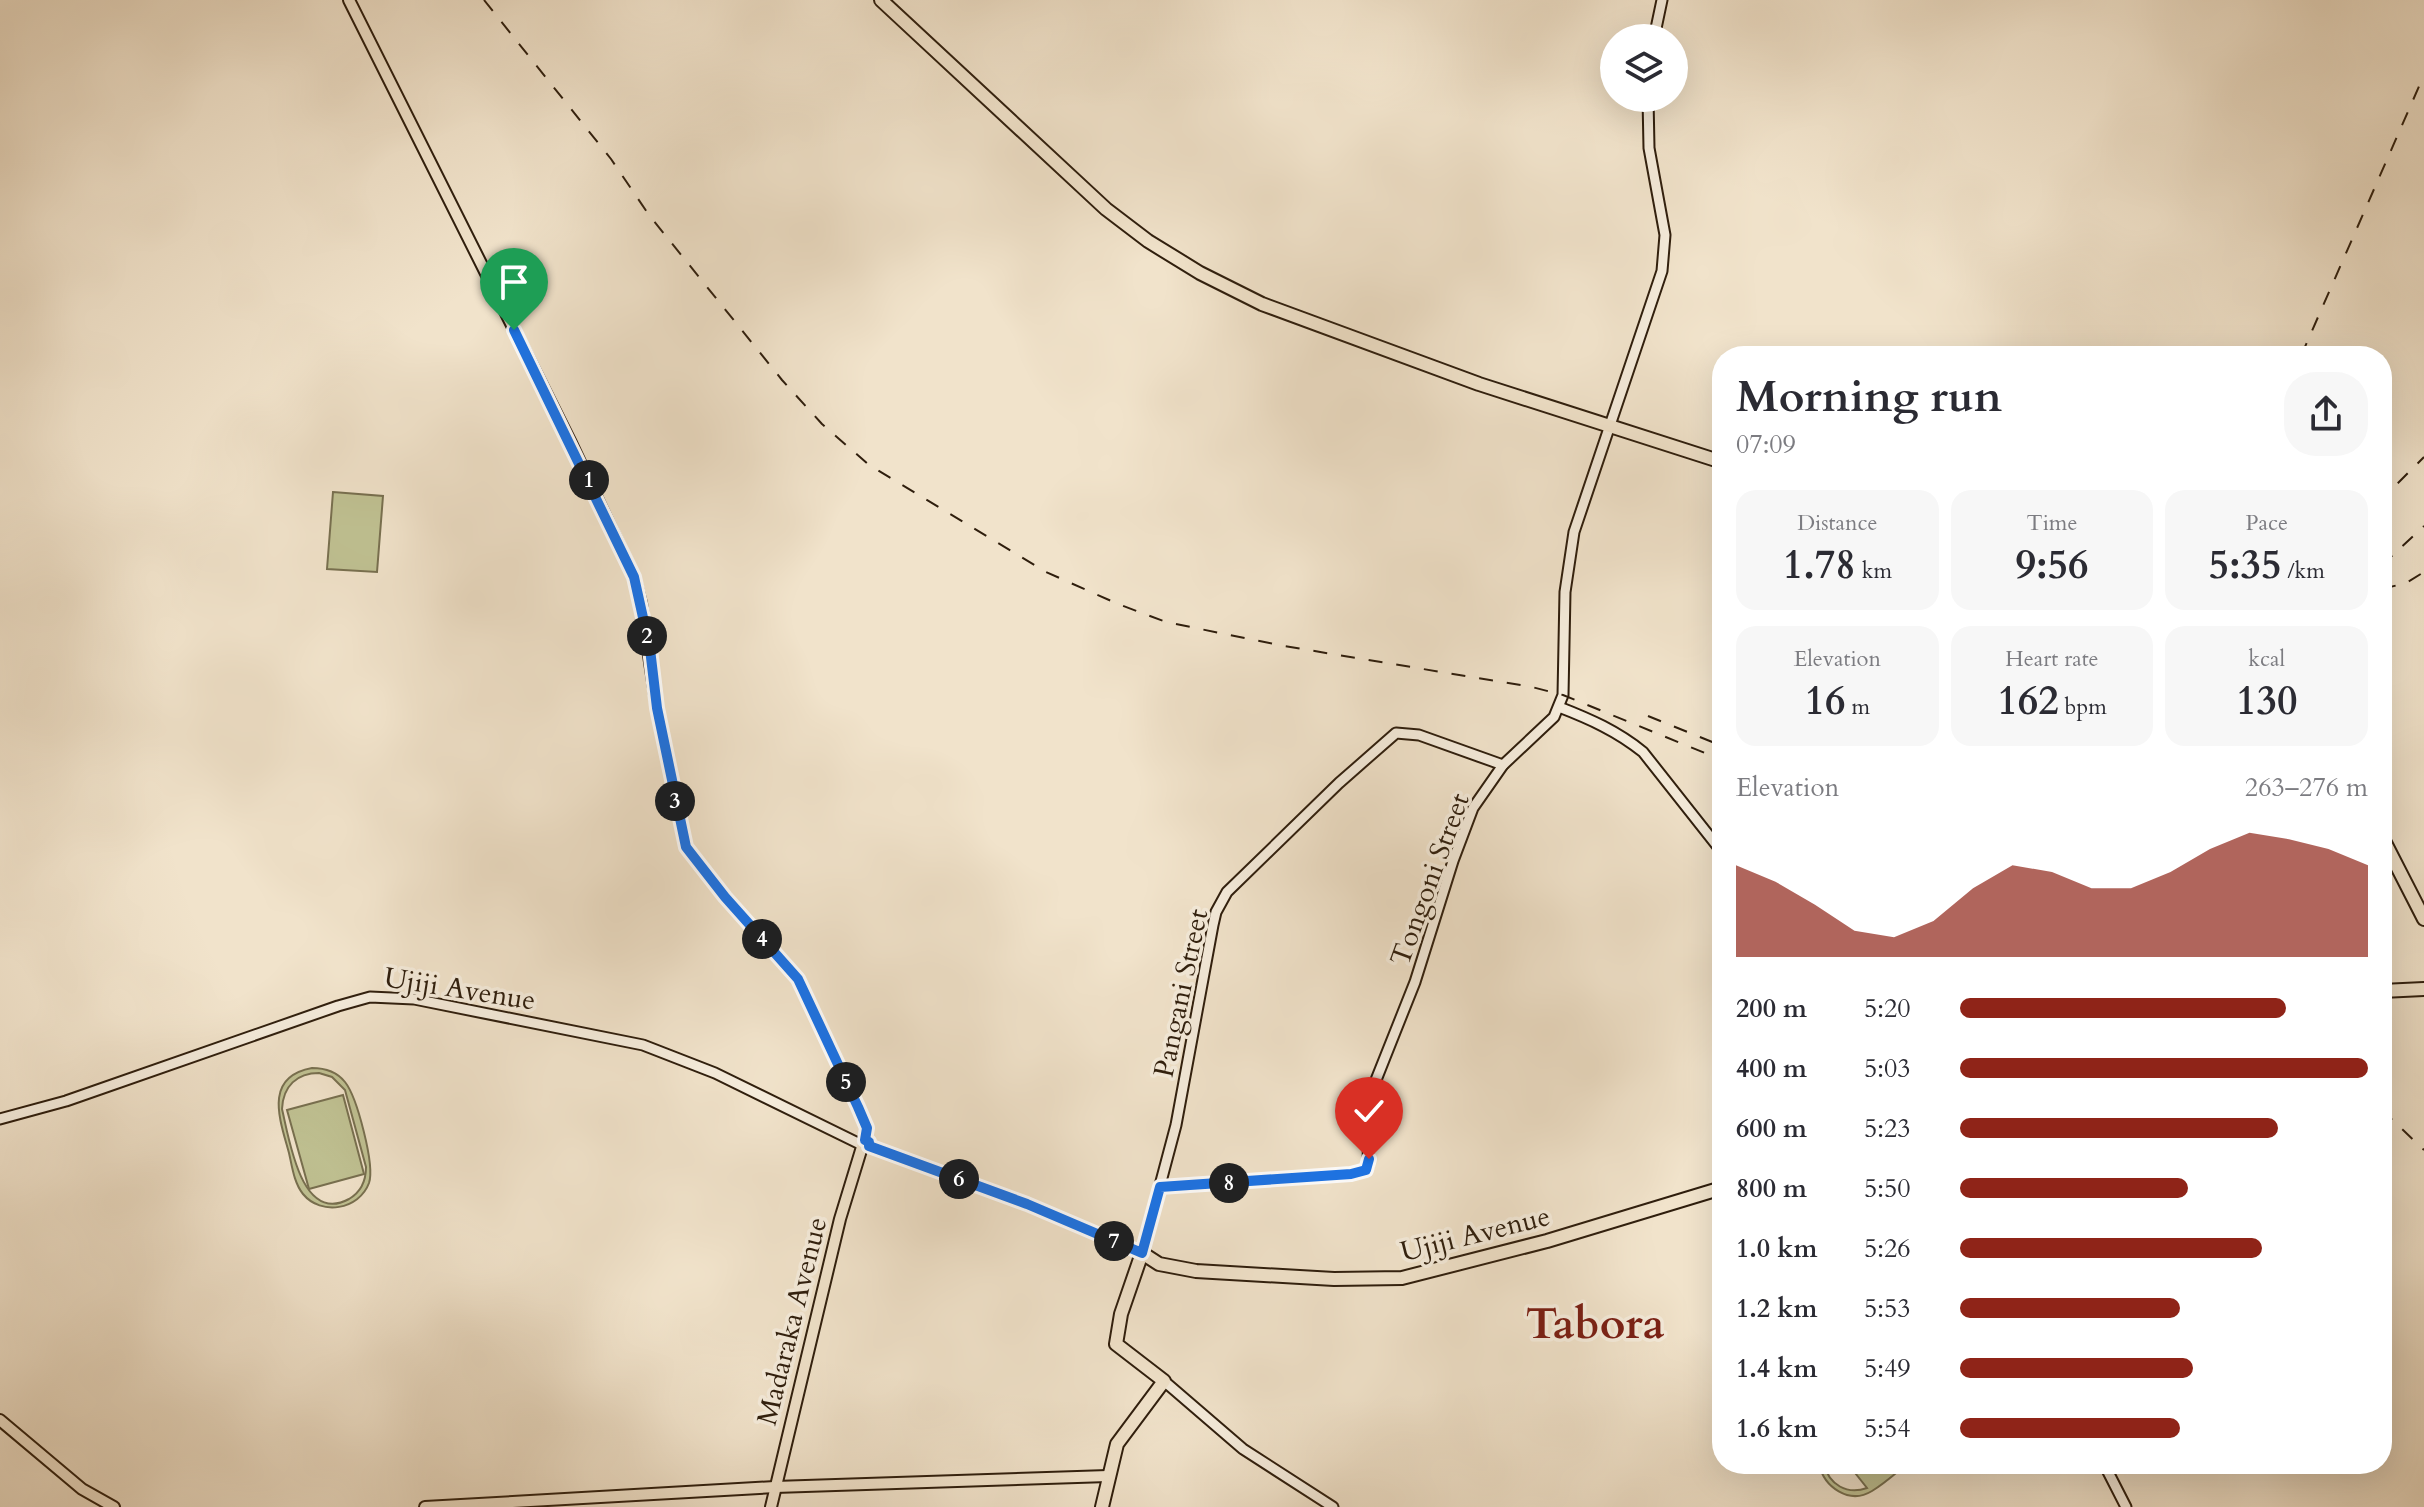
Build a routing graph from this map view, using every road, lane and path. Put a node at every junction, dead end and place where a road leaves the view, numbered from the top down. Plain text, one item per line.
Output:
1 (349, 0) edge
2 (881, 0) edge
3 (1662, 0) edge
4 (1657, 24) edge
5 (1648, 112) edge
6 (1608, 426) junction
7 (1712, 459) edge
8 (1559, 707) junction
9 (1503, 765) junction
10 (1712, 839) edge
11 (2392, 857) edge
12 (2424, 919) edge
13 (2424, 989) edge
14 (2392, 991) edge
15 (0, 1119) edge
16 (864, 1144) junction
17 (1160, 1187) junction
18 (1712, 1191) edge
19 (1138, 1263) junction
20 (1402, 1278) junction
21 (1164, 1381) junction
22 (0, 1420) edge
23 (2109, 1474) edge
24 (1108, 1476) junction
25 (775, 1487) junction
26 (114, 1507) edge
27 (425, 1507) edge
28 (771, 1507) edge
29 (1102, 1507) edge
30 (1333, 1507) edge
31 (2126, 1507) edge

1 - 16 main road
2 - 6 highway
3 - 4 street
5 - 6 street
6 - 7 highway
6 - 8 street
8 - 9 street, Tongoni Street
8 - 10 street
9 - 17 street, Tongoni Street
9 - 17 street, Pangani Street
11 - 12 highway
13 - 14 highway
15 - 16 street, Ujiji Avenue
16 - 19 street, Ujiji Avenue
16 - 25 main road, Madaraka Avenue
17 - 19 street, Pangani Street
18 - 20 highway, Ujiji Avenue
19 - 20 highway, Ujiji Avenue
19 - 20 highway
19 - 21 highway
21 - 24 highway
21 - 30 street
22 - 26 main road
23 - 31 street
24 - 25 main road
24 - 29 highway
25 - 27 main road
25 - 28 main road, Madaraka Avenue

